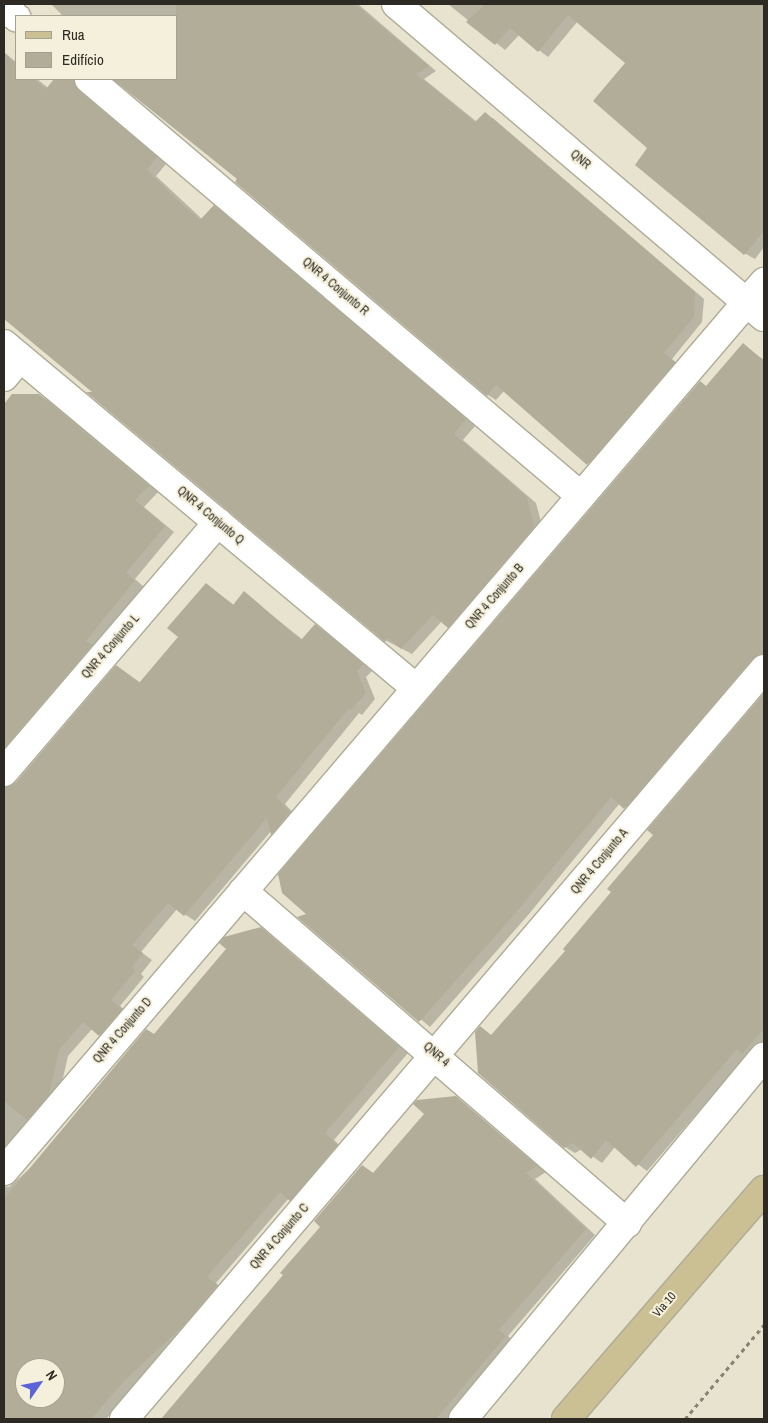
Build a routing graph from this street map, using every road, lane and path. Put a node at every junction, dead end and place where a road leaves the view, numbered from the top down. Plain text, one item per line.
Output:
1 (396, 4) edge
2 (4, 7) edge
3 (15, 16) edge
4 (90, 80) edge
5 (759, 300) edge
6 (9, 360) edge
7 (581, 496) junction
8 (218, 522) junction
9 (764, 669) edge
10 (416, 688) junction
11 (4, 772) edge
12 (243, 891) junction
13 (437, 1055) junction
14 (764, 1056) edge
15 (4, 1171) edge
16 (764, 1190) edge
17 (627, 1223) junction
18 (764, 1325) edge
19 (124, 1419) edge
20 (464, 1419) edge
21 (566, 1419) edge
22 (685, 1419) edge

1 - 5 street, QNR
2 - 3 street
4 - 7 street, QNR 4 Conjunto R
5 - 7 street, QNR 4 Conjunto B
6 - 8 street, QNR 4 Conjunto Q
7 - 10 street, QNR 4 Conjunto B
8 - 10 street, QNR 4 Conjunto Q
8 - 11 street, QNR 4 Conjunto L
9 - 13 street, QNR 4 Conjunto A
10 - 12 street, QNR 4 Conjunto B
12 - 13 street, QNR 4
12 - 15 street, QNR 4 Conjunto D
13 - 17 street, QNR 4
13 - 19 street, QNR 4 Conjunto C
14 - 17 street
16 - 21 main road, Via 10
17 - 20 street
18 - 22 path

